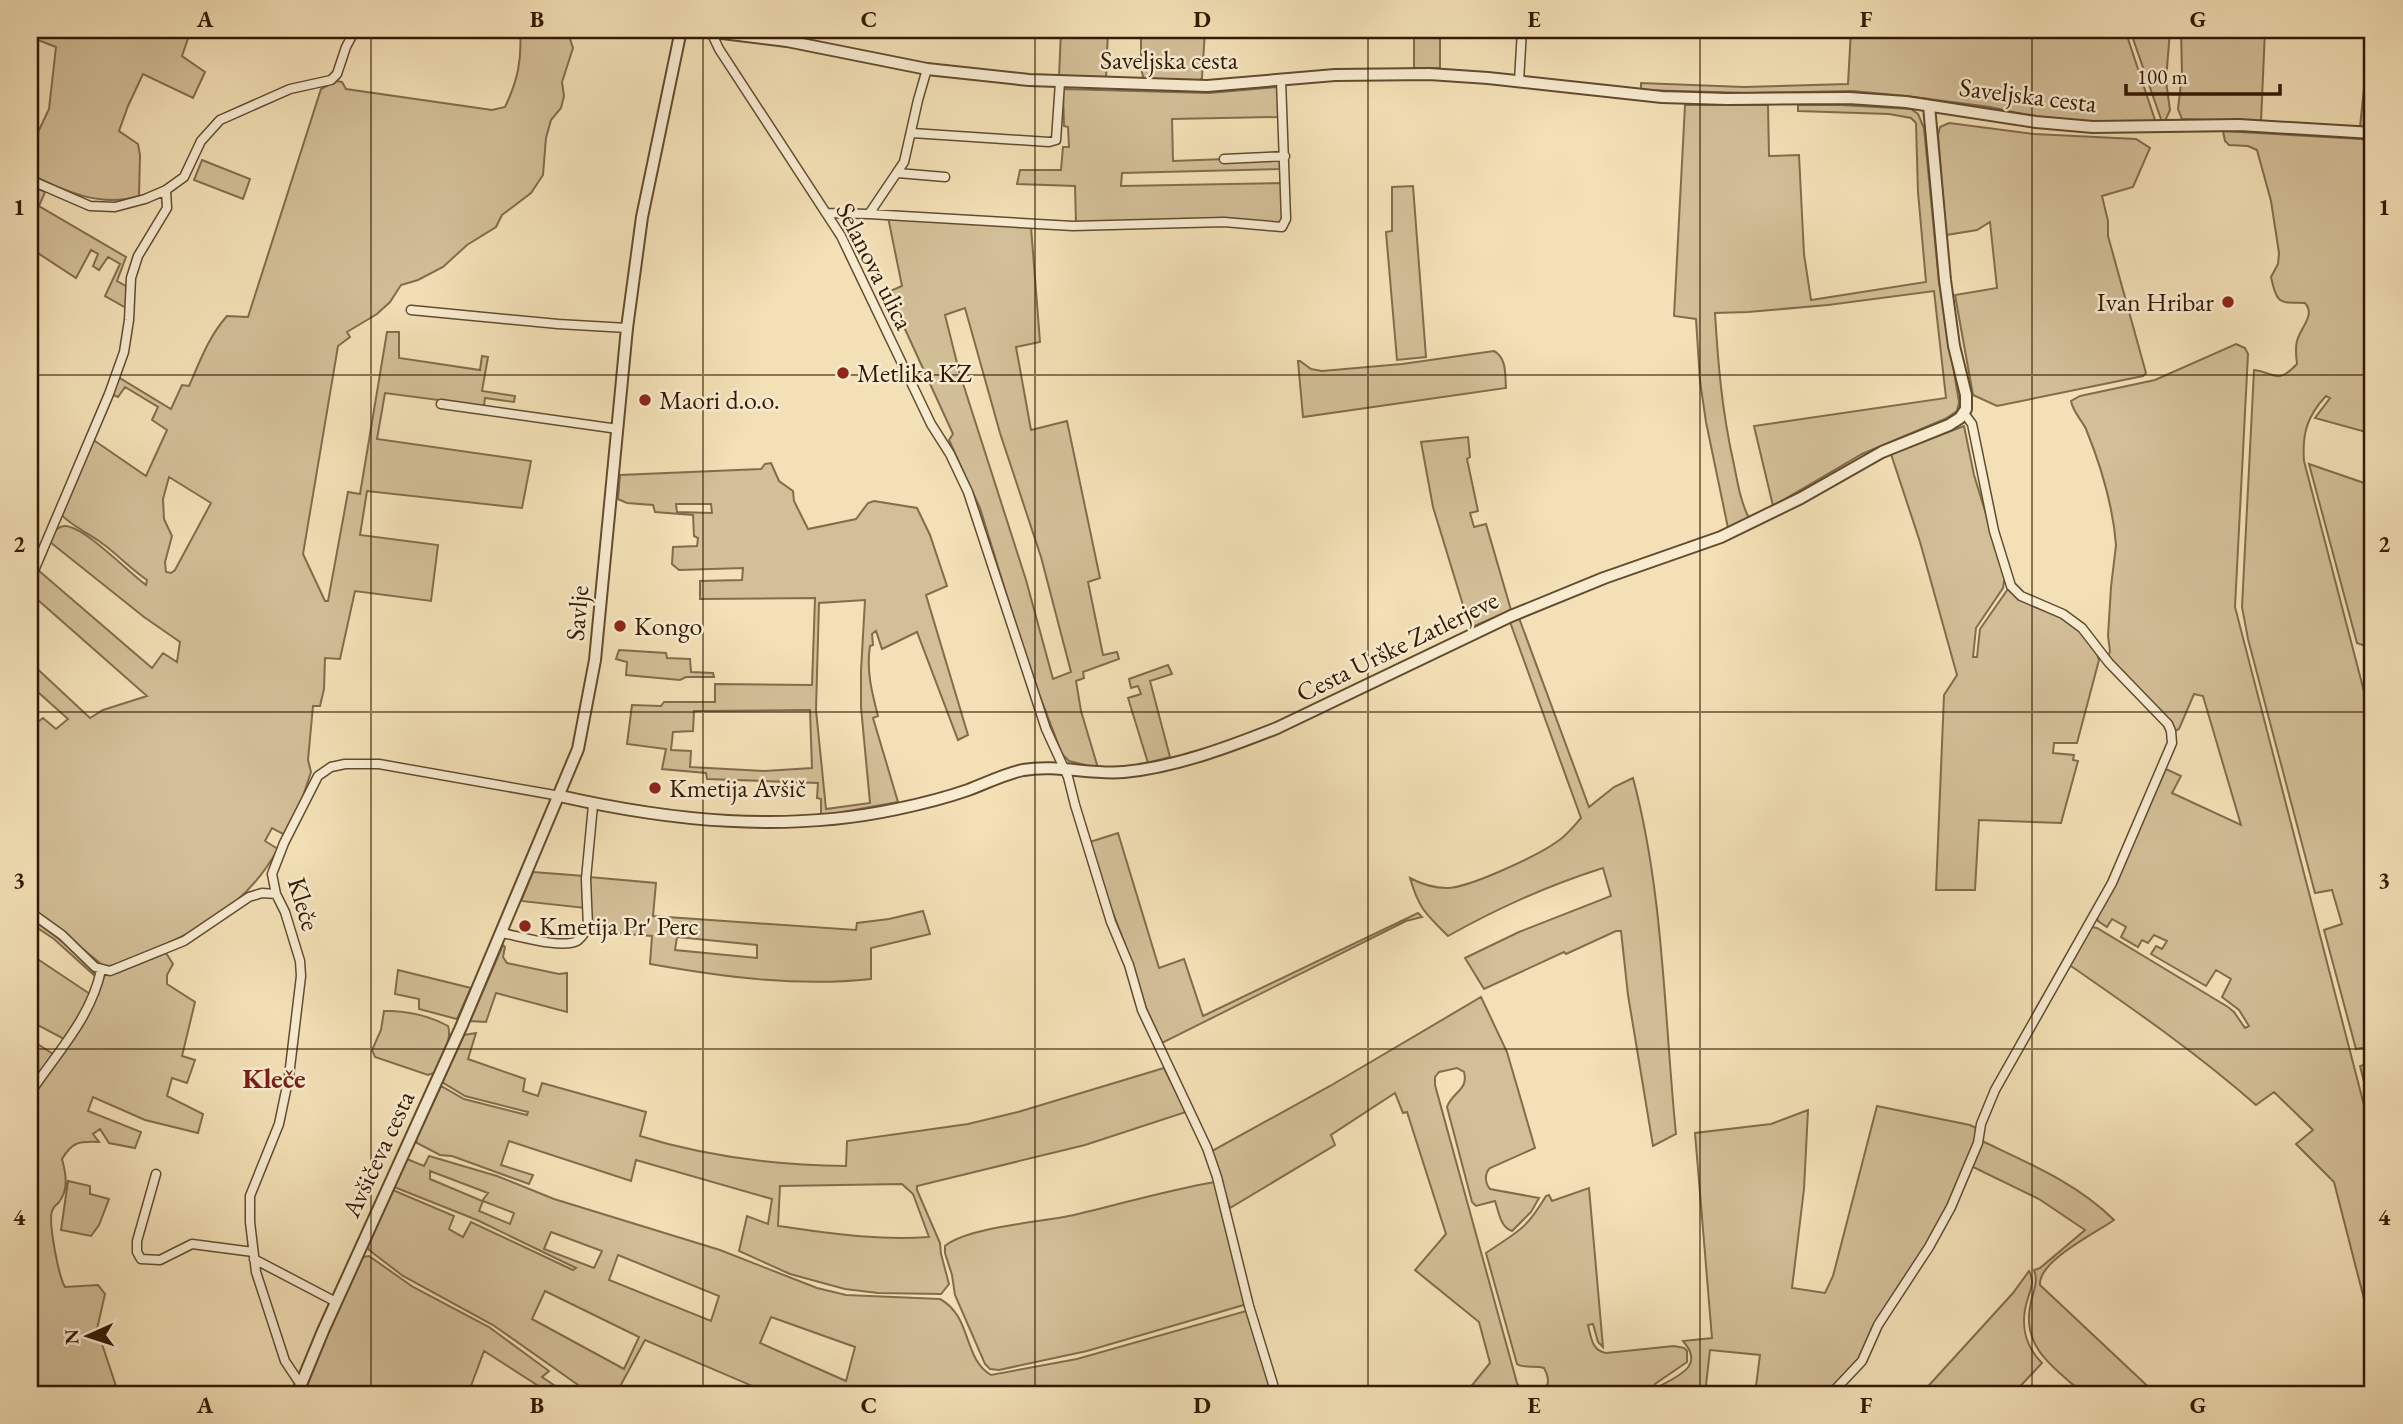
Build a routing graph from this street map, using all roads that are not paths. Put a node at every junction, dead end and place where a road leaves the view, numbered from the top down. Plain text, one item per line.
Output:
1 (355, 30) edge
2 (681, 30) edge
3 (698, 30) edge
4 (1522, 30) edge
5 (711, 32) junction
6 (927, 69) junction
7 (1281, 80) junction
8 (1519, 81) junction
9 (1060, 82) junction
10 (1929, 106) junction
11 (912, 133) junction
12 (2373, 133) edge
13 (1284, 156) junction
14 (1224, 159) dead end
15 (898, 173) junction
16 (945, 177) dead end
17 (30, 180) edge
18 (166, 190) junction
19 (827, 212) junction
20 (869, 214) junction
21 (411, 310) dead end
22 (628, 328) junction
23 (441, 404) dead end
24 (1964, 413) junction
25 (618, 429) junction
26 (30, 580) edge
27 (1064, 768) junction
28 (560, 796) junction
29 (593, 805) junction
30 (276, 894) junction
31 (30, 912) edge
32 (502, 933) junction
33 (101, 970) junction
34 (30, 1093) edge
35 (156, 1174) dead end
36 (253, 1255) junction
37 (336, 1302) junction
38 (299, 1390) edge
39 (1276, 1394) edge
40 (1831, 1394) edge

1 - 18 street
2 - 22 street, Savlje
3 - 5 street, Saveljska cesta
4 - 8 street
5 - 6 street, Saveljska cesta
5 - 19 street, Selanova ulica
6 - 9 street, Saveljska cesta
6 - 11 street
7 - 8 street, Saveljska cesta
7 - 9 street, Saveljska cesta
7 - 13 street
8 - 10 street, Saveljska cesta
9 - 11 street
10 - 12 street, Saveljska cesta
10 - 24 street, Saveljska cesta
11 - 15 street
13 - 14 street
13 - 20 street
15 - 16 street
15 - 20 street
17 - 18 street
18 - 26 street
19 - 20 street
19 - 27 street, Selanova ulica
21 - 22 street
22 - 25 street, Savlje
23 - 25 street
24 - 27 street, Cesta Urške Zatlerjeve
24 - 40 street
25 - 28 street, Savlje
27 - 29 street, Cesta Urške Zatlerjeve
27 - 39 street, Selanova ulica
28 - 29 street, Cesta Urške Zatlerjeve
28 - 30 street, Kleče
28 - 32 street, Avšičeva cesta
29 - 32 street
30 - 33 street
30 - 36 street, Kleče
31 - 33 street
32 - 37 street, Avšičeva cesta
33 - 34 street
35 - 36 street
36 - 37 street
36 - 38 street, Kleče
37 - 38 street, Avšičeva cesta

